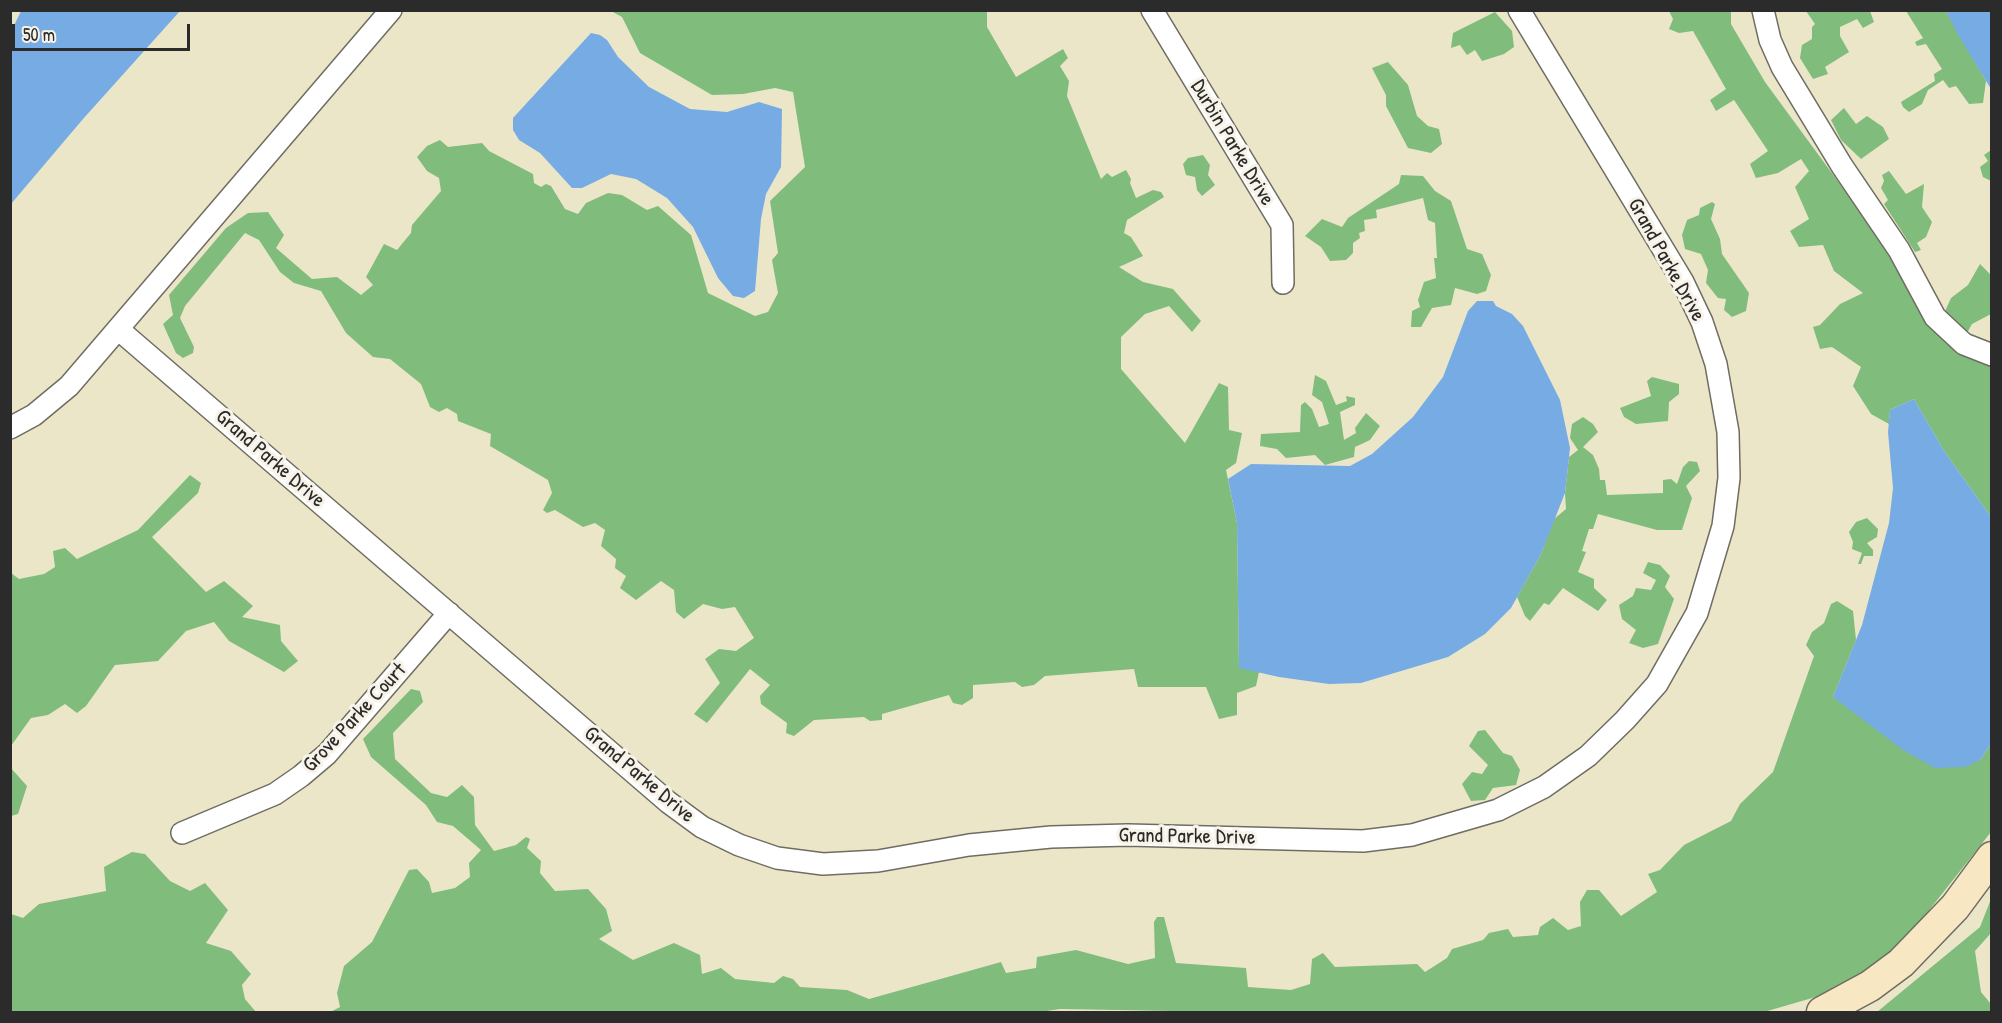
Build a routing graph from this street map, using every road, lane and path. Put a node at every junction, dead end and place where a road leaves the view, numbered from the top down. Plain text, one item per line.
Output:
1 (391, 10) edge
2 (1152, 10) edge
3 (1519, 10) edge
4 (1763, 10) edge
5 (1283, 284) dead end
6 (118, 329) junction
7 (1992, 356) edge
8 (10, 428) edge
9 (449, 614) junction
10 (182, 833) dead end
11 (1992, 857) edge
12 (1822, 1012) edge

1 - 6 street
2 - 5 street, Durbin Parke Drive
3 - 9 street, Grand Parke Drive
4 - 7 street
6 - 8 street
6 - 9 street, Grand Parke Drive
9 - 10 street, Grove Parke Court
11 - 12 street

